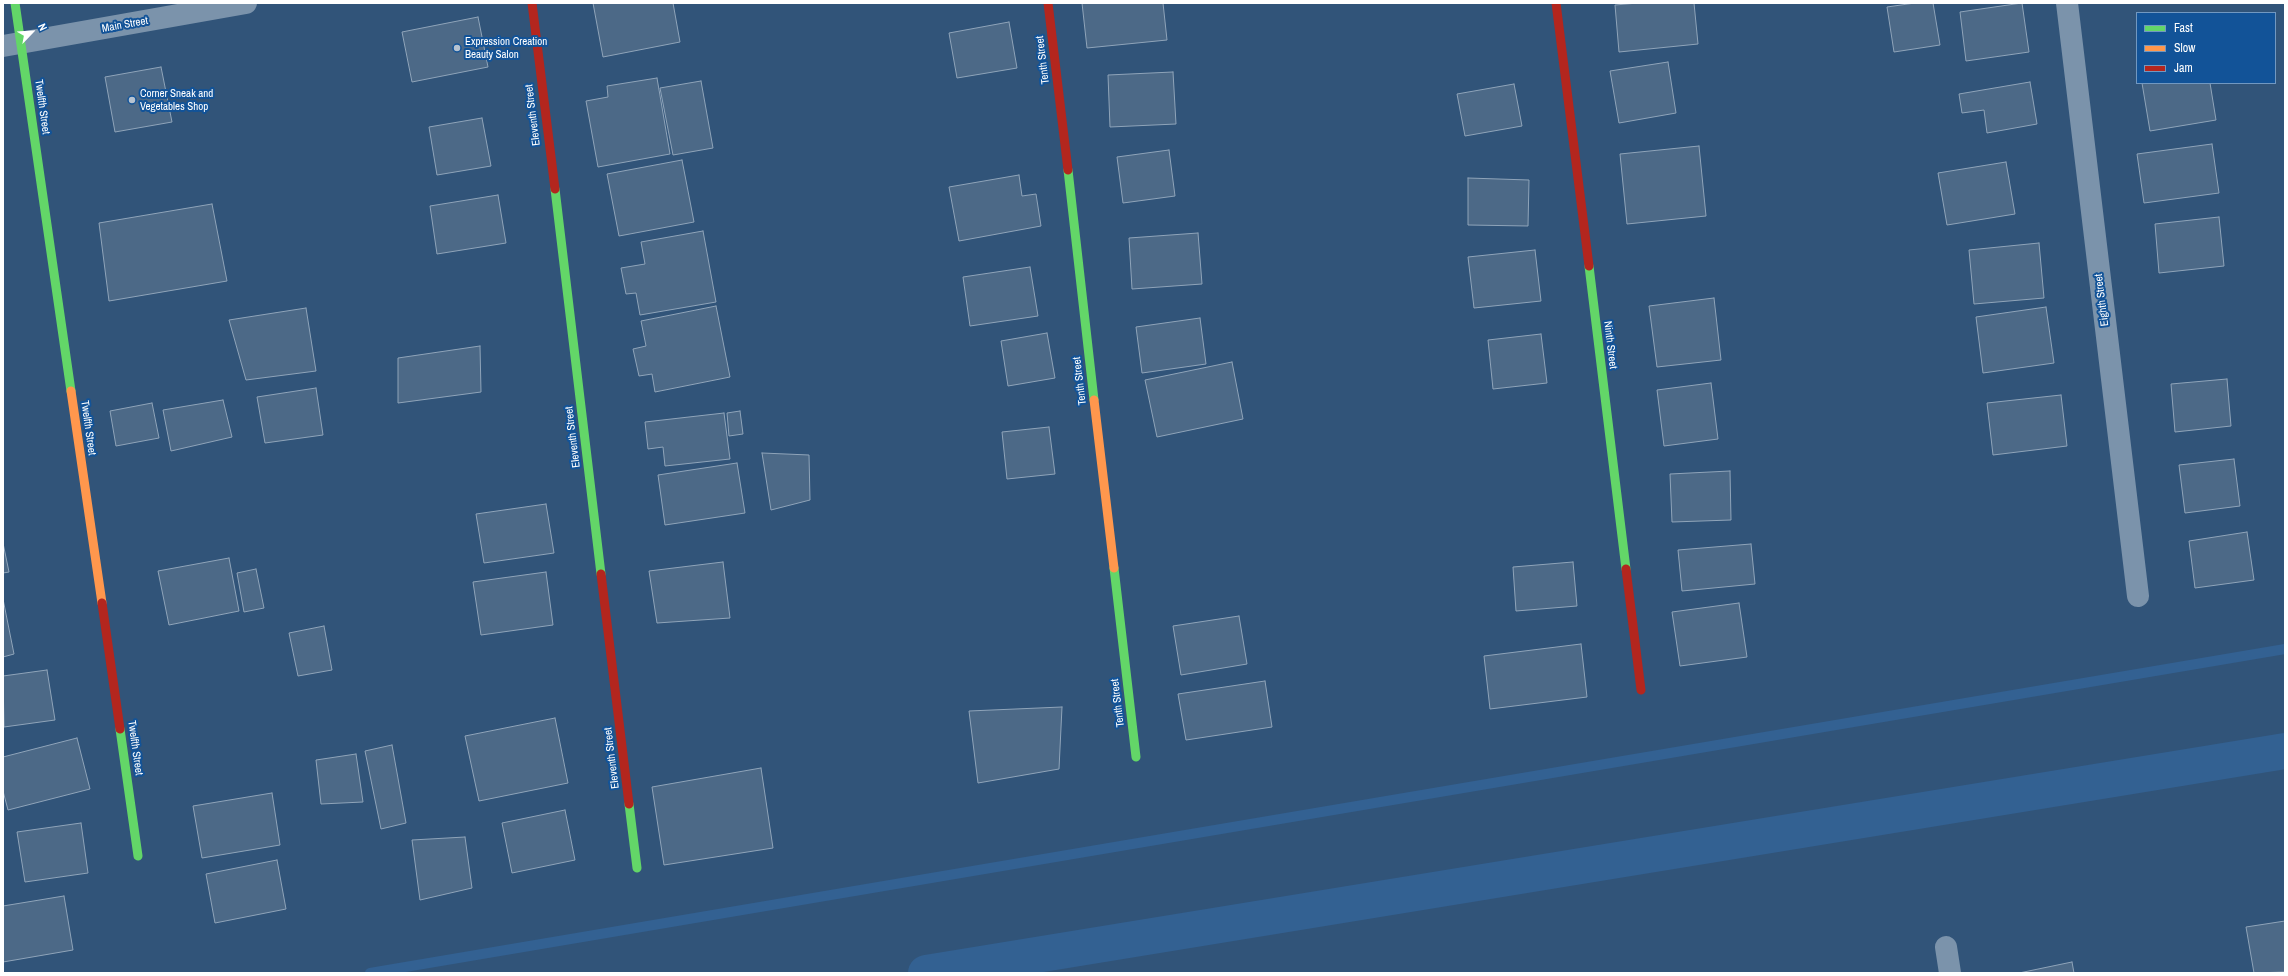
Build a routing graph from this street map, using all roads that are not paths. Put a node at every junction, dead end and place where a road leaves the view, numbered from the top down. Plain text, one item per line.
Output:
1 (15, 3) edge
2 (246, 3) edge
3 (532, 3) edge
4 (1048, 3) edge
5 (1556, 3) edge
6 (2067, 3) edge
7 (12, 45) edge
8 (2138, 596) dead end
9 (1640, 690) dead end
10 (1136, 757) dead end
11 (138, 856) dead end
12 (637, 868) dead end
13 (1946, 947) dead end
14 (1950, 973) edge

1 - 7 street, Twelfth Street
2 - 7 street, Main Street
3 - 12 street, Eleventh Street
4 - 10 street, Tenth Street
5 - 9 street, Ninth Street
6 - 8 street, Eighth Street
7 - 11 street, Twelfth Street
13 - 14 street

